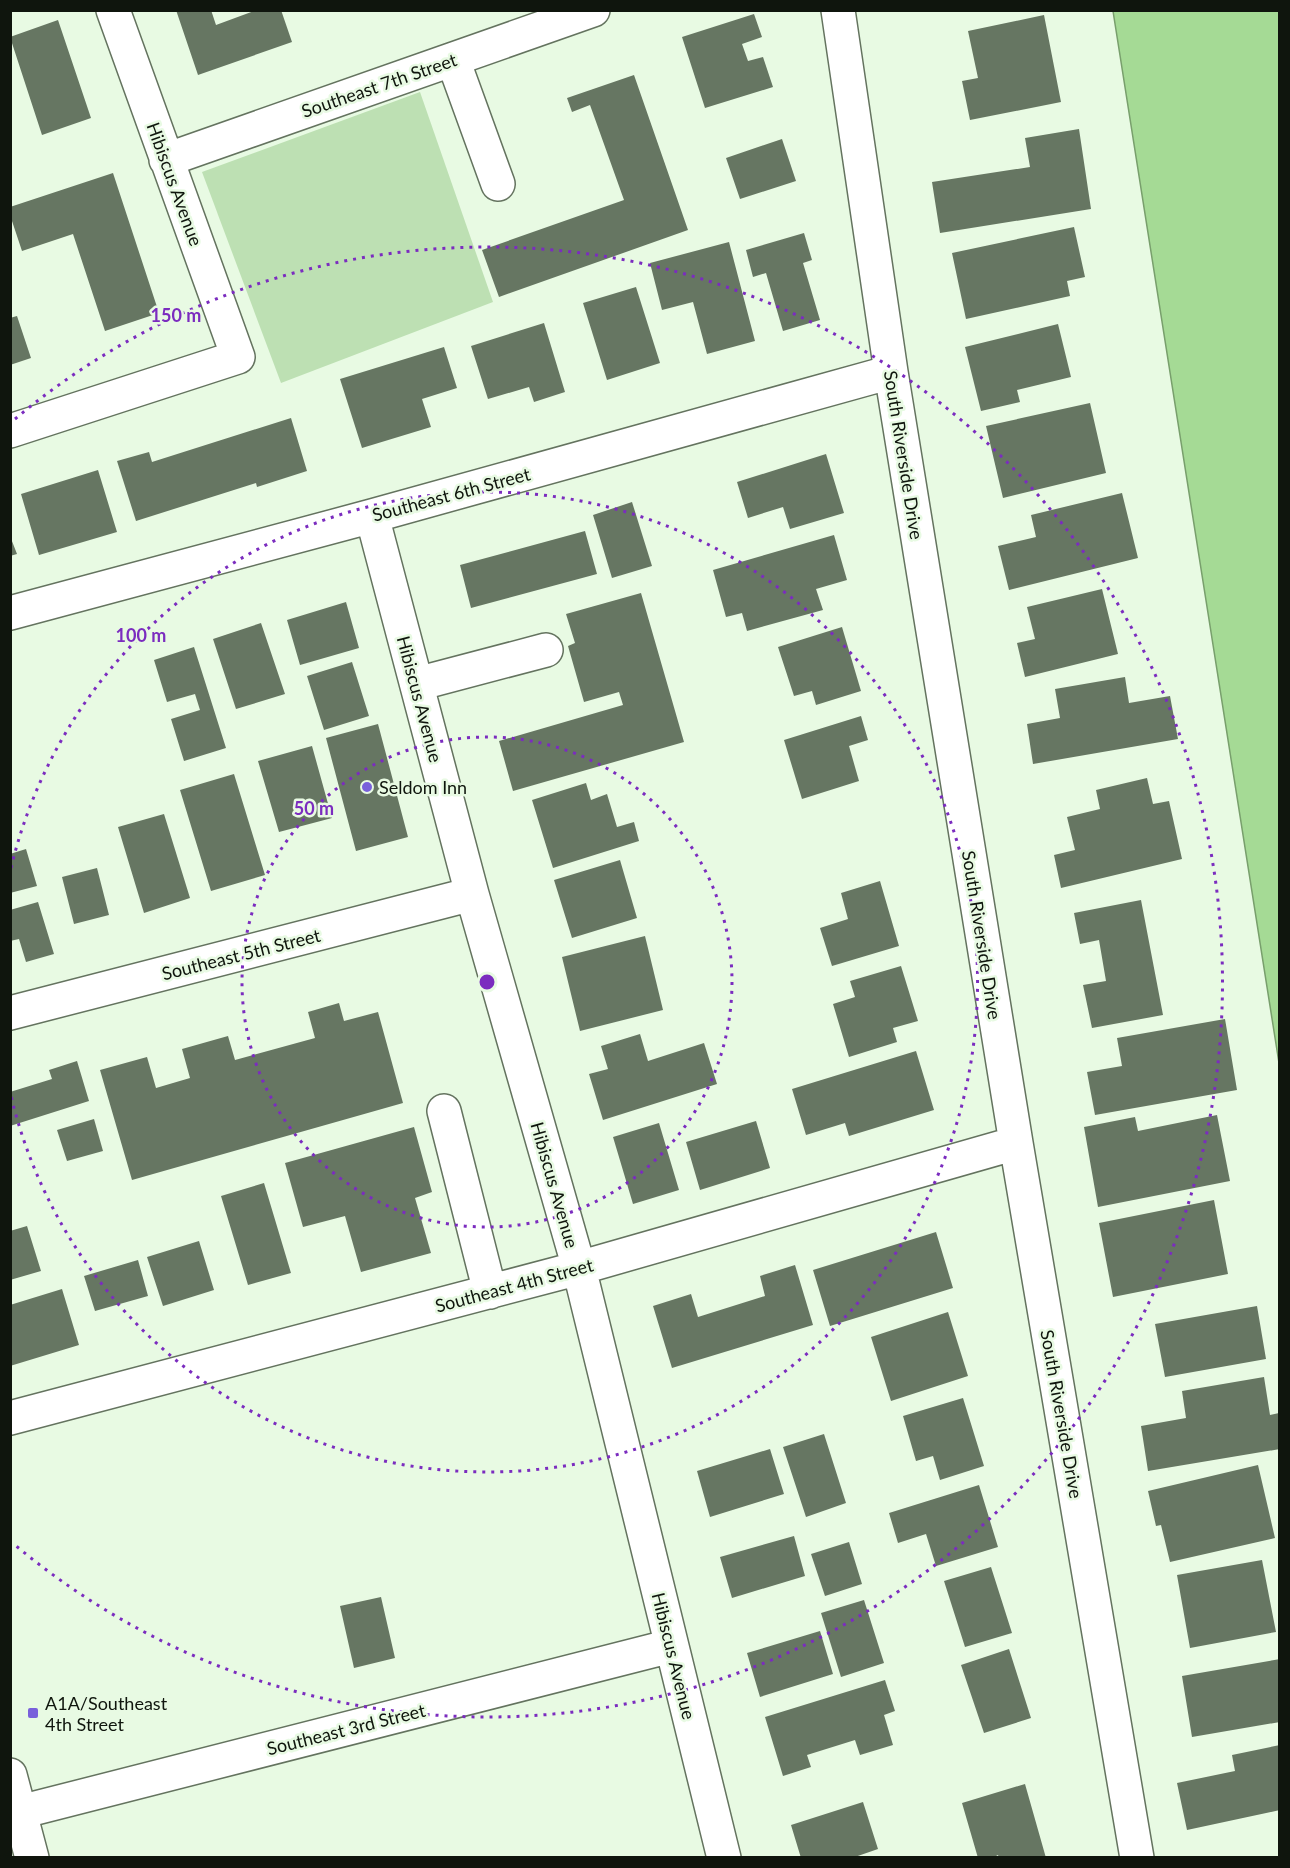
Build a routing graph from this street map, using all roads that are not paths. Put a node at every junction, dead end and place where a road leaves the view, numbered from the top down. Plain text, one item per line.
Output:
1 (113, 10) edge
2 (593, 10) edge
3 (838, 10) edge
4 (453, 60) junction
5 (166, 160) junction
6 (498, 184) dead end
7 (891, 372) junction
8 (10, 431) edge
9 (372, 516) junction
10 (10, 613) edge
11 (546, 650) dead end
12 (417, 684) junction
13 (472, 894) junction
14 (10, 1013) edge
15 (444, 1111) dead end
16 (1016, 1143) junction
17 (579, 1268) junction
18 (490, 1292) junction
19 (10, 1418) edge
20 (671, 1646) junction
21 (10, 1774) edge
22 (22, 1836) edge
23 (724, 1857) edge
24 (1137, 1857) edge

1 - 5 street, Hibiscus Avenue
2 - 4 street, Southeast 7th Street
3 - 7 street, South Riverside Drive
4 - 5 street, Southeast 7th Street
4 - 6 street
5 - 8 street, Hibiscus Avenue
7 - 9 street, Southeast 6th Street
7 - 16 street, South Riverside Drive
9 - 10 street, Southeast 6th Street
9 - 12 street, Hibiscus Avenue
11 - 12 street
12 - 13 street, Hibiscus Avenue
13 - 14 street, Southeast 5th Street
13 - 17 street, Hibiscus Avenue
15 - 18 street
16 - 17 street, Southeast 4th Street
16 - 24 street, South Riverside Drive
17 - 18 street, Southeast 4th Street
17 - 20 street, Hibiscus Avenue
18 - 19 street, Southeast 4th Street
20 - 22 street, Southeast 3rd Street
20 - 23 street, Hibiscus Avenue
21 - 22 street

